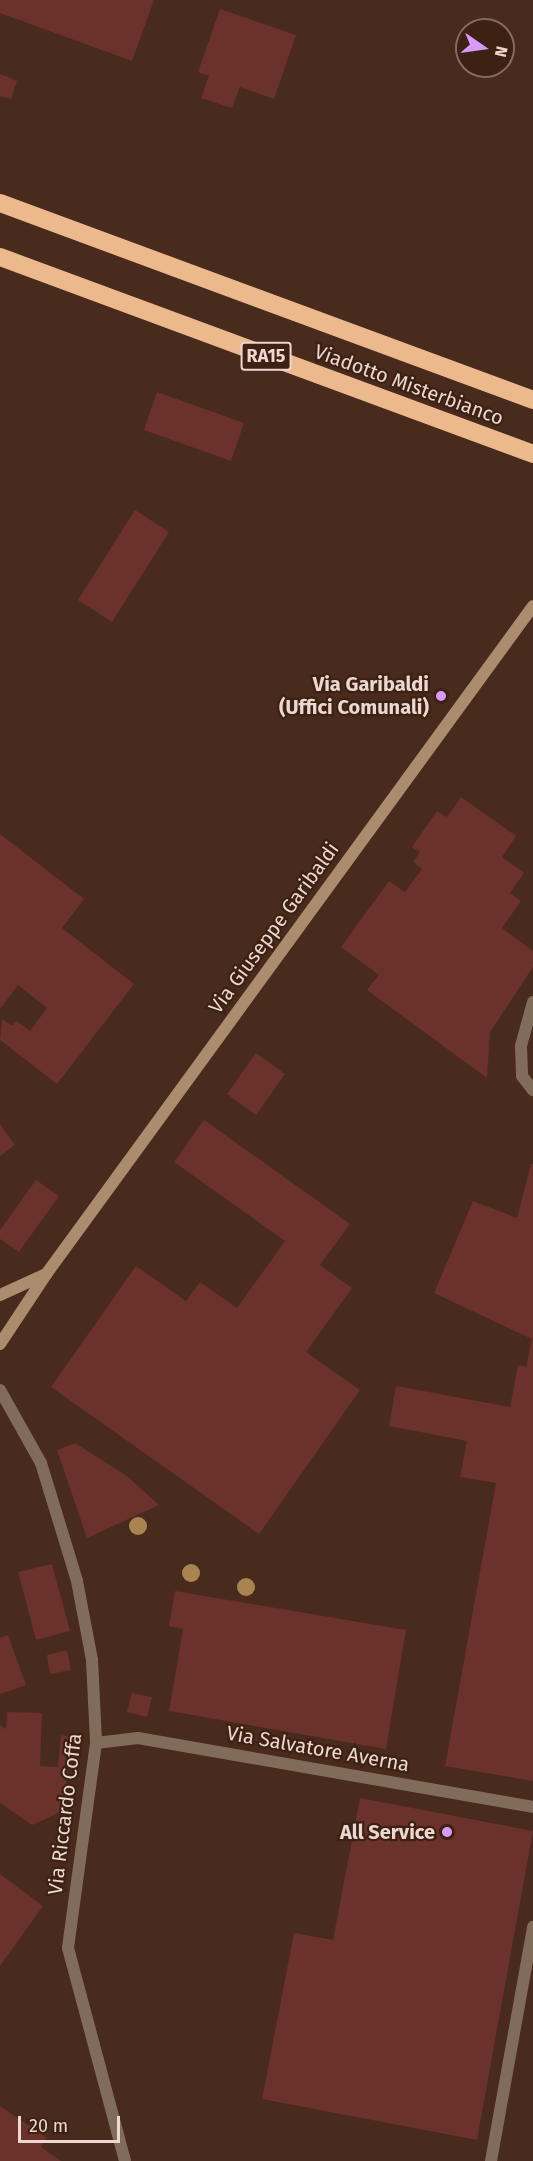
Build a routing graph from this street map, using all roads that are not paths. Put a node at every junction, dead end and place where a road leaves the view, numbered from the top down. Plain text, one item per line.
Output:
1 (0, 204) edge
2 (0, 257) edge
3 (533, 400) edge
4 (533, 454) edge
5 (533, 606) edge
6 (533, 1002) edge
7 (533, 1090) edge
8 (47, 1273) junction
9 (0, 1295) edge
10 (0, 1344) edge
11 (0, 1390) edge
12 (5, 1405) edge
13 (96, 1743) junction
14 (533, 1807) edge
15 (533, 1927) edge
16 (125, 2161) edge
17 (491, 2161) edge

1 - 3 highway, Viadotto Misterbianco / RA15
2 - 4 highway, Viadotto Misterbianco / RA15
5 - 8 main road, Via Giuseppe Garibaldi
6 - 7 street
8 - 9 main road
8 - 10 main road, Via Giuseppe Garibaldi
11 - 12 street, Via Riccardo Coffa
12 - 13 street, Via Riccardo Coffa
13 - 14 street, Via Salvatore Averna
13 - 16 street, Via Riccardo Coffa
15 - 17 street

